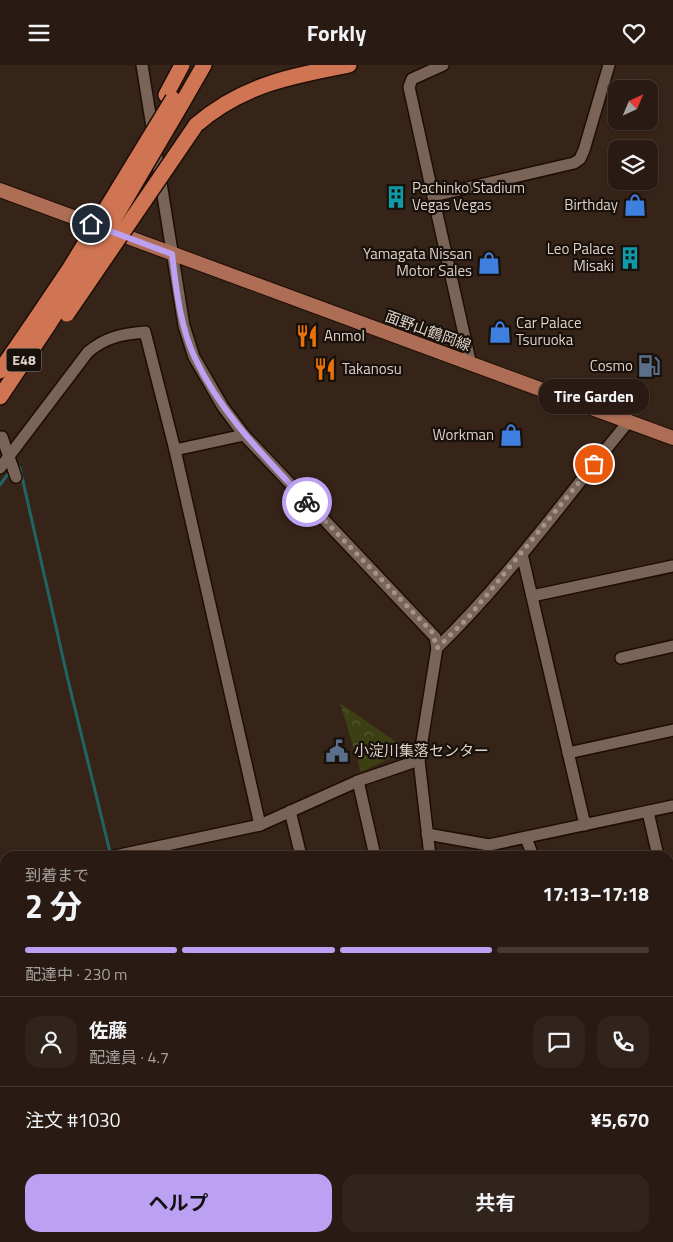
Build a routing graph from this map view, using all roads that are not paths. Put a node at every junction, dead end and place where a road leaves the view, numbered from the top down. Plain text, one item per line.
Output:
1 (142, 65) edge
2 (182, 65) edge
3 (192, 65) edge
4 (204, 65) edge
5 (348, 65) edge
6 (443, 65) edge
7 (609, 65) edge
8 (173, 99) junction
9 (0, 191) edge
10 (433, 196) junction
11 (172, 254) junction
12 (47, 324) junction
13 (471, 365) junction
14 (0, 371) edge
15 (2, 394) edge
16 (629, 421) junction
17 (244, 435) junction
18 (2, 437) dead end
19 (673, 438) edge
20 (175, 450) junction
21 (9, 456) junction
22 (0, 468) edge
23 (16, 477) dead end
24 (522, 554) junction
25 (673, 566) edge
26 (532, 596) junction
27 (673, 646) edge
28 (437, 648) junction
29 (621, 658) dead end
30 (673, 730) edge
31 (568, 753) junction
32 (419, 760) junction
33 (358, 781) junction
34 (673, 806) edge
35 (290, 811) junction
36 (648, 811) junction
37 (260, 825) junction
38 (584, 825) junction
39 (427, 834) junction
40 (526, 838) junction
41 (138, 851) edge
42 (300, 851) edge
43 (374, 851) edge
44 (429, 851) edge
45 (531, 851) edge
46 (657, 851) edge

1 - 11 street
2 - 8 highway
3 - 8 highway
4 - 8 highway
5 - 12 highway, bridge
6 - 10 street
7 - 10 street
8 - 12 highway, bridge
9 - 11 main road, 面野山鶴岡線
10 - 13 street
11 - 13 main road, 面野山鶴岡線
11 - 17 street
12 - 14 highway, E48
12 - 15 highway
13 - 16 main road, 面野山鶴岡線
16 - 19 main road, 面野山鶴岡線
16 - 24 street
17 - 20 street
17 - 28 street
18 - 21 street
20 - 21 street
20 - 37 street
21 - 22 street
21 - 23 street
24 - 26 street
24 - 28 street
25 - 26 street
26 - 31 street
27 - 29 street
28 - 32 street
30 - 31 street
31 - 38 street
32 - 33 street
32 - 39 street
33 - 35 street
33 - 43 street
34 - 36 street
35 - 37 street
35 - 42 street
36 - 38 street
36 - 46 street
37 - 41 street
38 - 40 street
39 - 40 street
39 - 44 street
40 - 45 street

